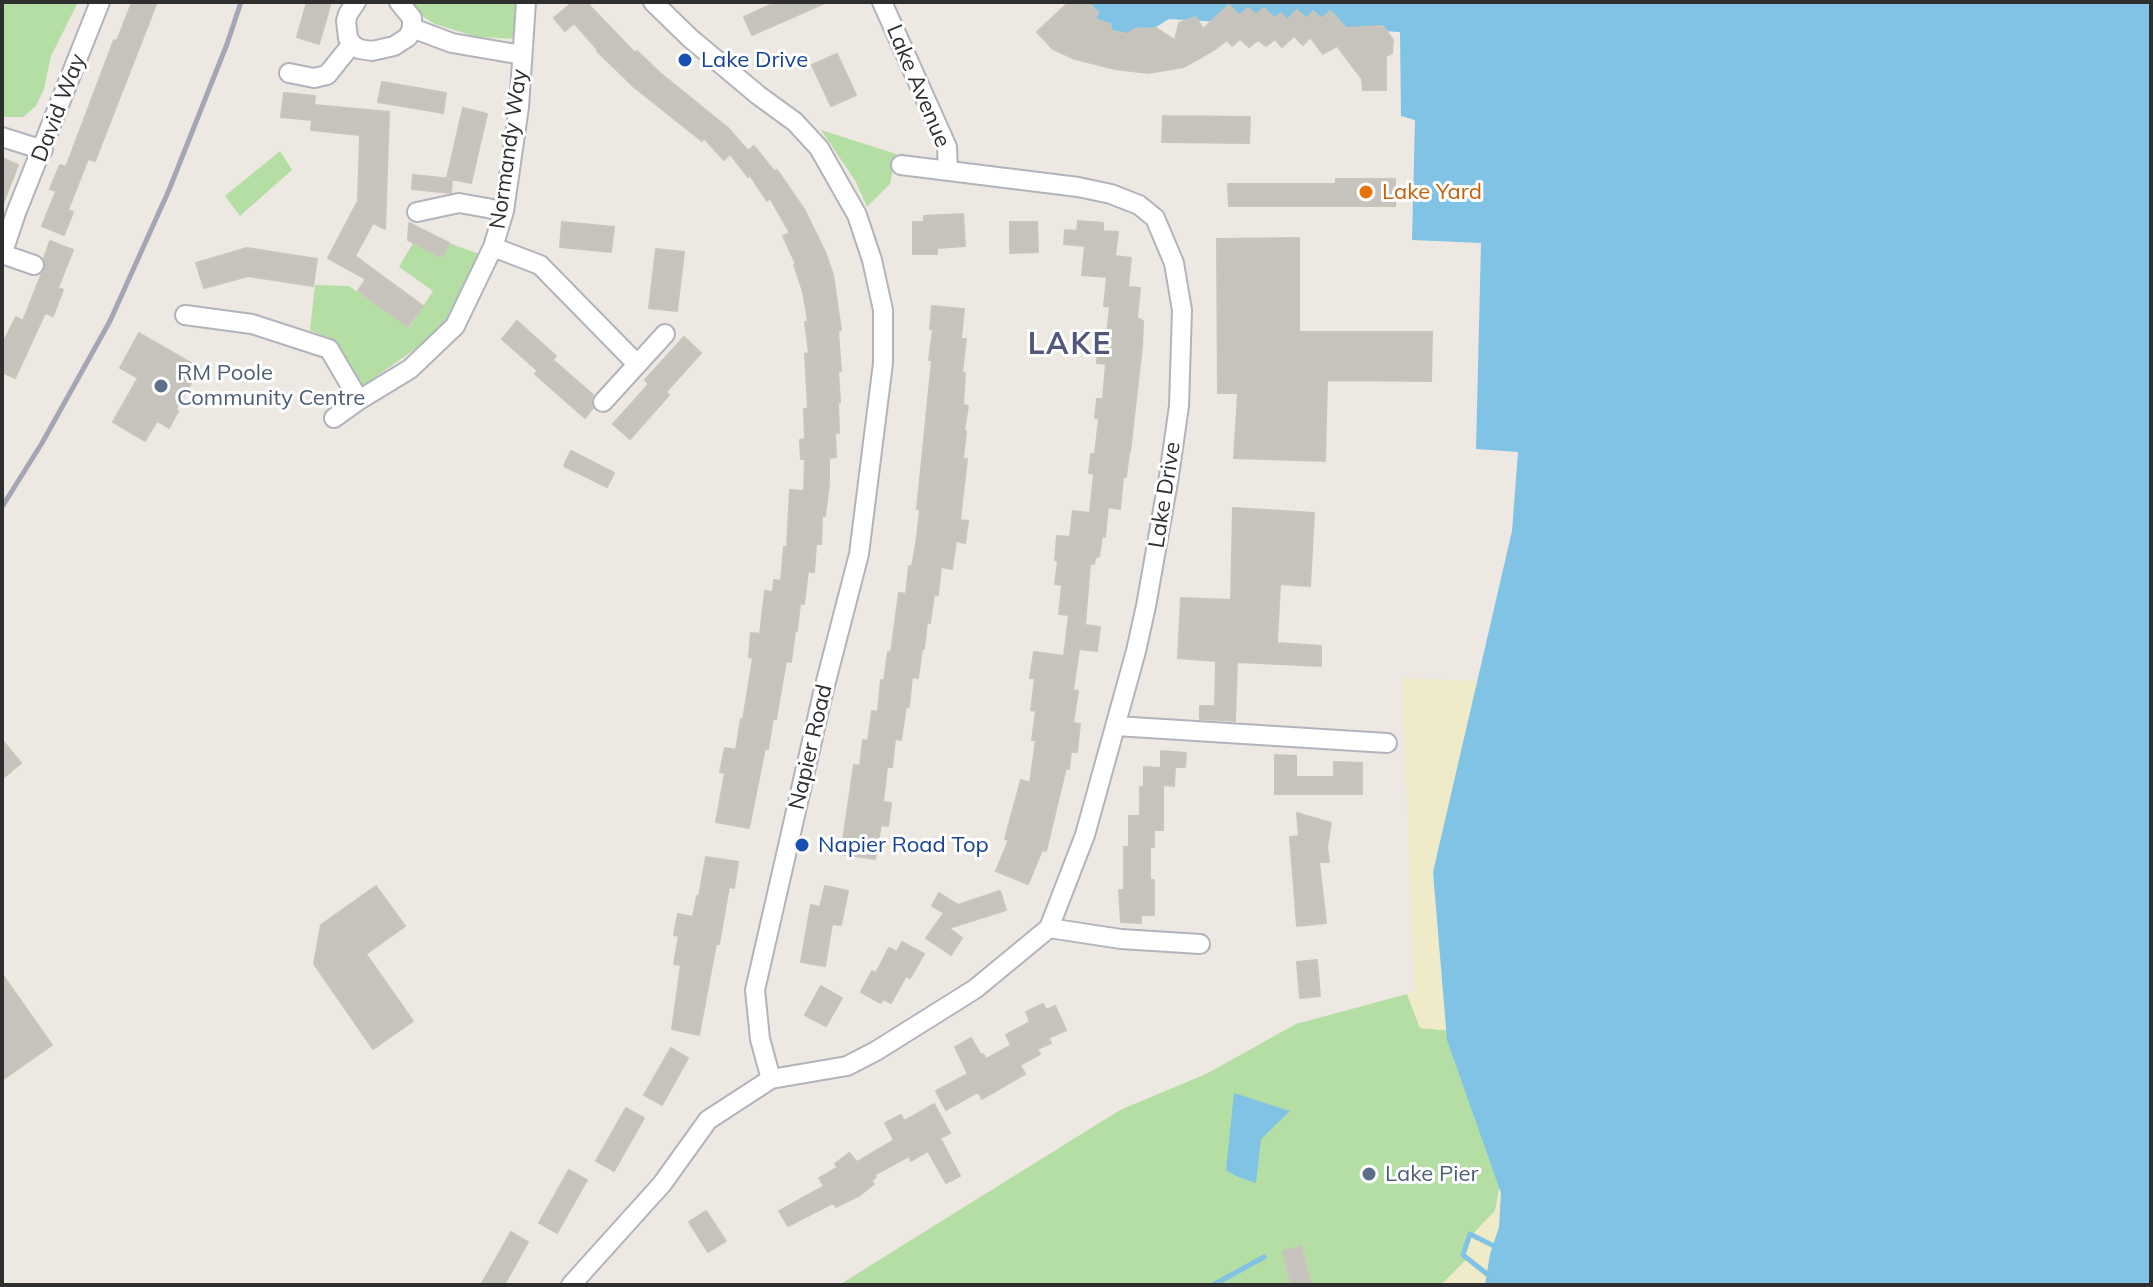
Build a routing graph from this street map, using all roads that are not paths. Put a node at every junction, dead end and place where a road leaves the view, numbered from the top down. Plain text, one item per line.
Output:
1 (100, 2) edge
2 (356, 2) edge
3 (399, 2) edge
4 (526, 2) edge
5 (653, 2) edge
6 (882, 2) edge
7 (412, 28) junction
8 (352, 44) junction
9 (522, 55) junction
10 (289, 73) dead end
11 (2, 137) edge
12 (43, 150) junction
13 (901, 165) dead end
14 (948, 171) junction
15 (504, 211) junction
16 (417, 212) dead end
17 (493, 247) junction
18 (2, 255) edge
19 (34, 265) dead end
20 (185, 315) dead end
21 (665, 334) dead end
22 (637, 364) junction
23 (359, 400) junction
24 (603, 402) dead end
25 (334, 418) dead end
26 (1116, 726) junction
27 (1387, 743) dead end
28 (1049, 928) junction
29 (1200, 944) dead end
30 (771, 1079) junction
31 (571, 1285) edge

1 - 12 street, David Way
2 - 8 street
3 - 7 street
4 - 9 street, Normandy Way
5 - 30 street, Napier Road
6 - 14 street, Lake Avenue
7 - 8 street
7 - 9 street
8 - 10 street
9 - 15 street, Normandy Way
11 - 12 street
12 - 18 street, David Way
13 - 14 street, Lake Drive
14 - 26 street, Lake Drive
15 - 16 street
15 - 17 street, Normandy Way
17 - 22 street
17 - 23 street, Normandy Way
18 - 19 street
20 - 23 street
21 - 22 street
22 - 24 street
23 - 25 street, Normandy Way
26 - 27 street
26 - 28 street, Lake Drive
28 - 29 street
28 - 30 street, Lake Drive
30 - 31 street

